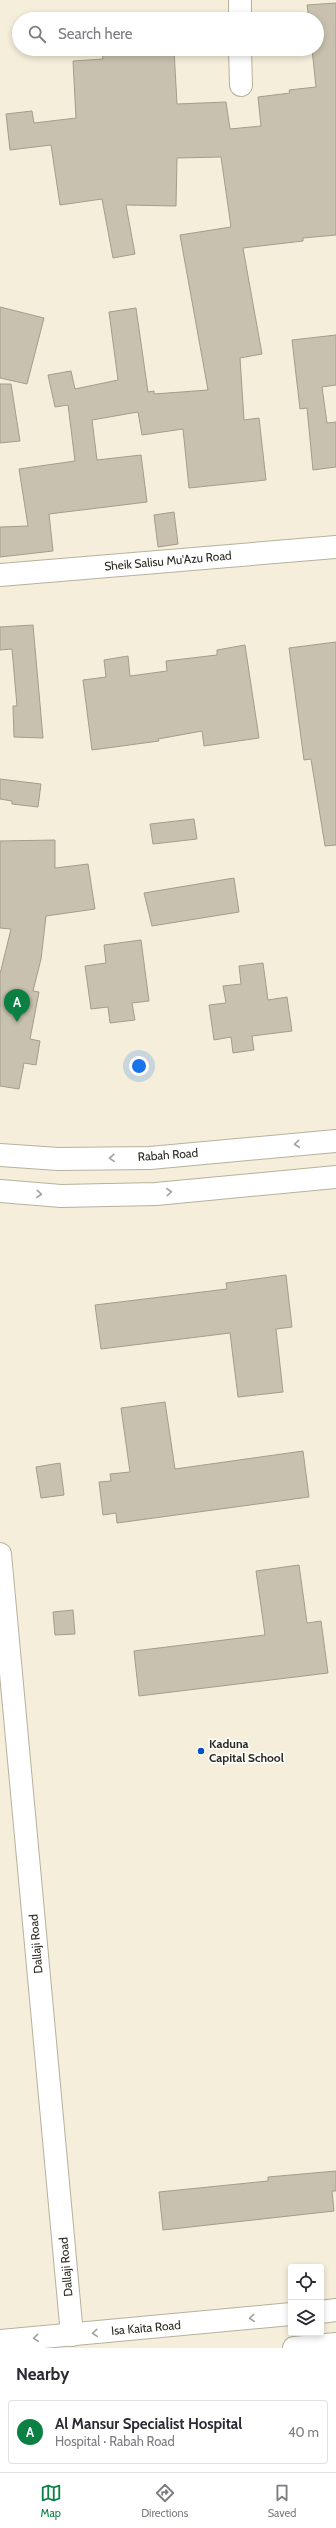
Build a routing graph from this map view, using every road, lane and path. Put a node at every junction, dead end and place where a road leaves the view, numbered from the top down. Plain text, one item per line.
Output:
1 (240, 0) edge
2 (240, 12) edge
3 (240, 56) edge
4 (240, 84) dead end
5 (336, 547) edge
6 (0, 575) edge
7 (336, 1141) edge
8 (0, 1154) edge
9 (336, 1177) edge
10 (0, 1191) edge
11 (0, 1554) edge
12 (336, 2310) edge
13 (324, 2312) edge
14 (288, 2314) edge
15 (72, 2335) junction
16 (0, 2342) edge
17 (336, 2344) edge
18 (294, 2348) edge

1 - 2 street
3 - 4 street
5 - 6 street, Sheik Salisu Mu'Azu Road
7 -> 8 street, Rabah Road
10 -> 9 street
11 - 15 street, Dallaji Road
12 - 13 street
14 -> 15 street, Isa Kaita Road
15 -> 16 street, Isa Kaita Road
17 - 18 street

